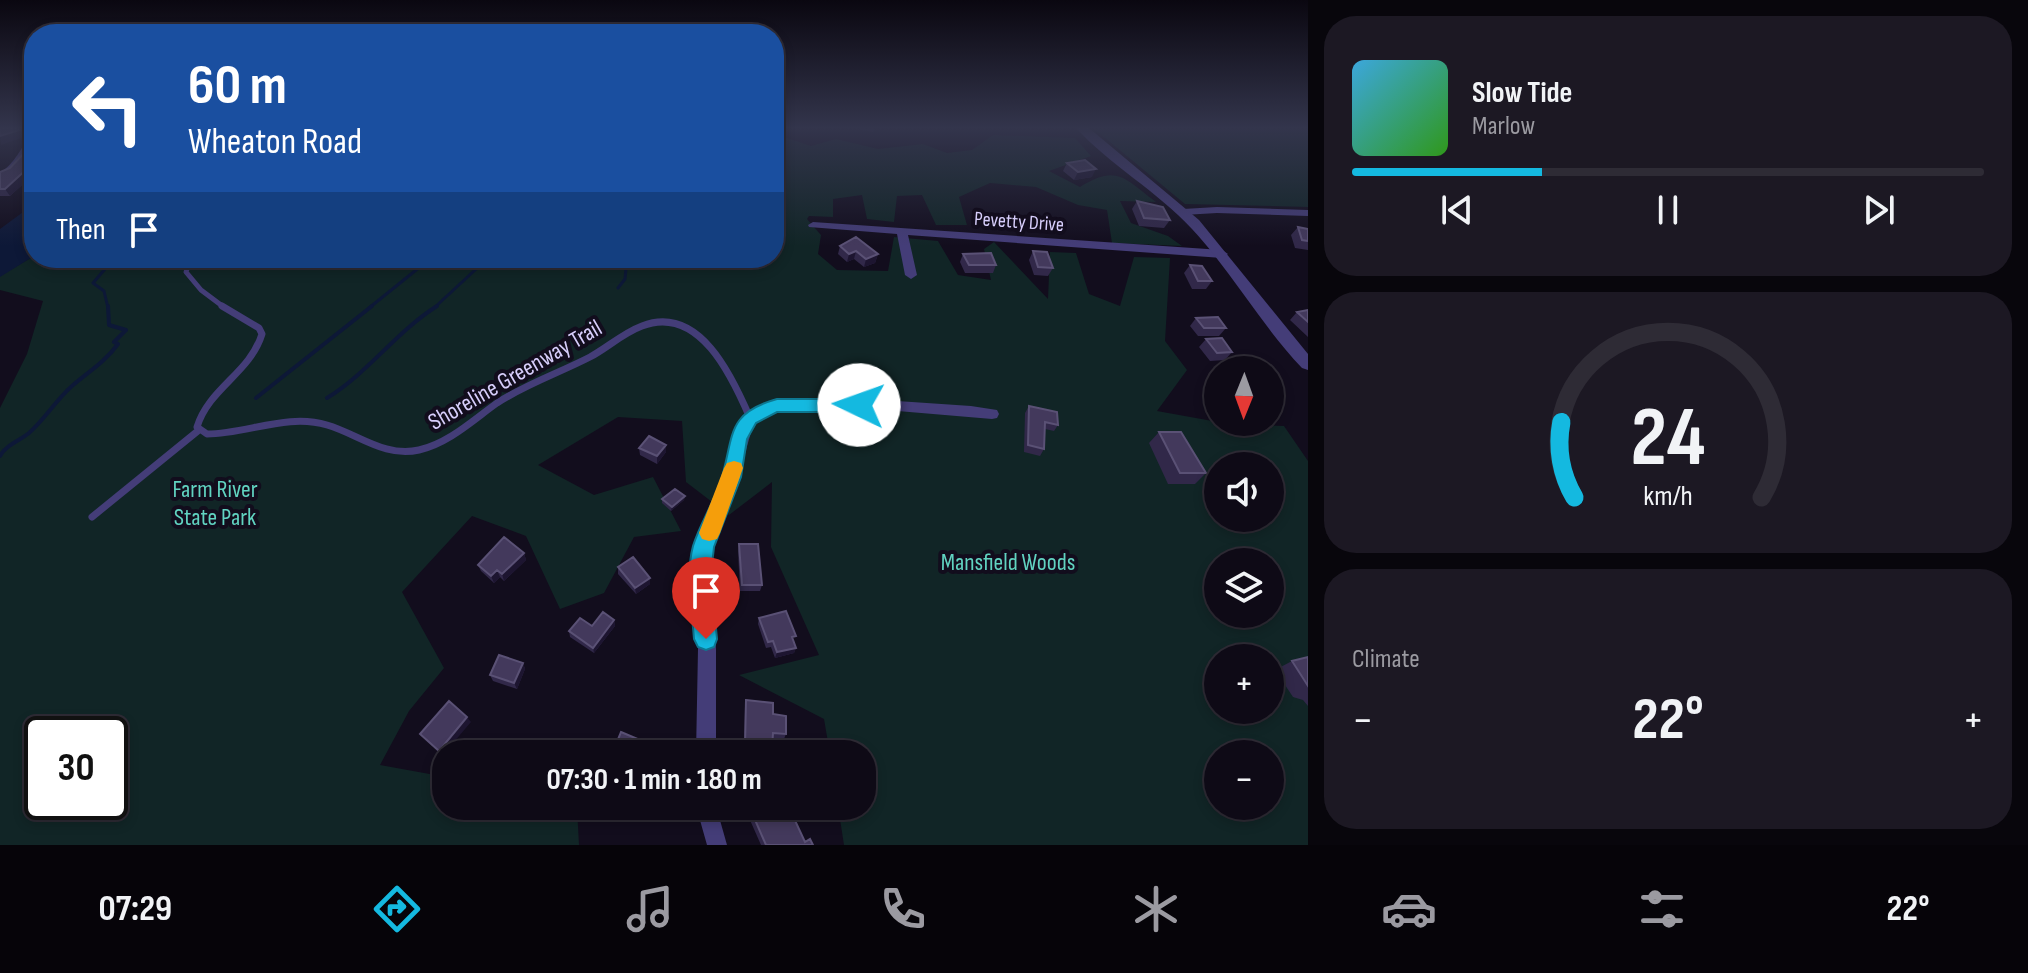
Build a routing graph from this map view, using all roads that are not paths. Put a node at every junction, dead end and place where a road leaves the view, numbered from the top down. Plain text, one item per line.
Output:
1 (1129, 167) edge
2 (1183, 212) junction
3 (1308, 213) edge
4 (813, 225) dead end
5 (902, 231) junction
6 (1222, 254) junction
7 (187, 268) edge
8 (911, 275) dead end
9 (1308, 364) edge
10 (992, 414) dead end
11 (750, 418) junction
12 (198, 428) junction
13 (92, 517) dead end
14 (706, 740) edge
15 (710, 820) edge
16 (717, 845) edge

1 - 2 street
2 - 3 street
2 - 6 street
4 - 5 street, Pevetty Drive
5 - 6 street, Pevetty Drive
5 - 8 street
6 - 9 street
7 - 12 lane
10 - 11 street
11 - 12 lane, Shoreline Greenway Trail
11 - 14 street
12 - 13 lane
15 - 16 street

